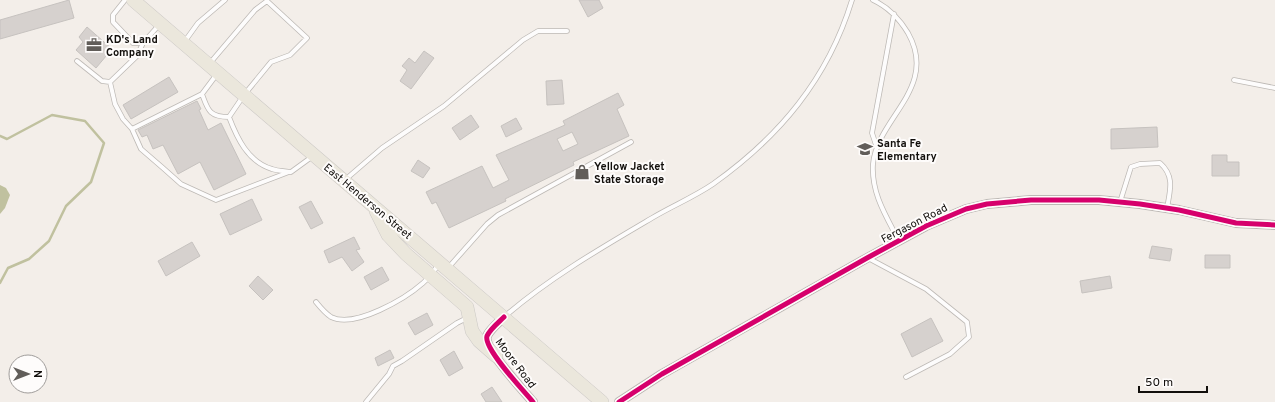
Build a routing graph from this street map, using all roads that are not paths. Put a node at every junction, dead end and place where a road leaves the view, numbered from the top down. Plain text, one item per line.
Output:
1 (125, 0) edge
2 (133, 0) edge
3 (225, 0) edge
4 (267, 0) edge
5 (852, 0) edge
6 (873, 0) edge
7 (894, 14) junction
8 (160, 24) junction
9 (567, 31) dead end
10 (143, 43) junction
11 (183, 43) junction
12 (77, 61) dead end
13 (213, 69) junction
14 (1234, 80) dead end
15 (110, 82) junction
16 (1275, 88) edge
17 (202, 94) junction
18 (244, 95) junction
19 (229, 117) junction
20 (132, 129) junction
21 (631, 142) dead end
22 (877, 149) junction
23 (314, 155) junction
24 (291, 172) junction
25 (344, 180) junction
26 (1120, 202) junction
27 (372, 204) junction
28 (1166, 208) junction
29 (1275, 224) edge
30 (899, 241) junction
31 (867, 258) junction
32 (444, 266) junction
33 (430, 275) junction
34 (316, 302) dead end
35 (504, 317) junction
36 (470, 318) junction
37 (496, 356) junction
38 (906, 377) dead end
39 (366, 402) edge
40 (533, 402) edge
41 (602, 402) edge
42 (619, 402) edge

1 - 10 lane
2 - 8 main road, East Henderson Street
3 - 11 lane
4 - 13 lane
4 - 18 lane
5 - 35 lane
6 - 7 lane
7 - 22 lane
7 - 22 lane
8 - 10 lane
8 - 11 main road, East Henderson Street
9 - 25 lane
10 - 15 lane
11 - 13 main road, East Henderson Street
12 - 15 lane
13 - 17 lane
13 - 18 main road, East Henderson Street
14 - 16 lane
15 - 20 lane
17 - 19 lane
17 - 20 lane
18 - 19 lane
18 - 23 main road, East Henderson Street
19 - 24 lane
20 - 24 lane
21 - 32 lane
22 - 30 lane
23 - 24 lane
23 - 25 main road, East Henderson Street
25 - 27 main road, East Henderson Street
26 - 28 street, Fergason Road
26 - 28 lane
26 - 30 street, Fergason Road
27 - 32 main road, East Henderson Street
27 - 33 main road
28 - 29 street, Fergason Road
30 - 31 street, Fergason Road
31 - 38 lane
31 - 42 street, Fergason Road
32 - 33 lane
32 - 35 main road, East Henderson Street
33 - 34 lane
33 - 36 main road
35 - 37 street, Moore Road
35 - 41 main road, East Henderson Street
36 - 37 main road
36 - 39 lane
37 - 40 street, Moore Road

